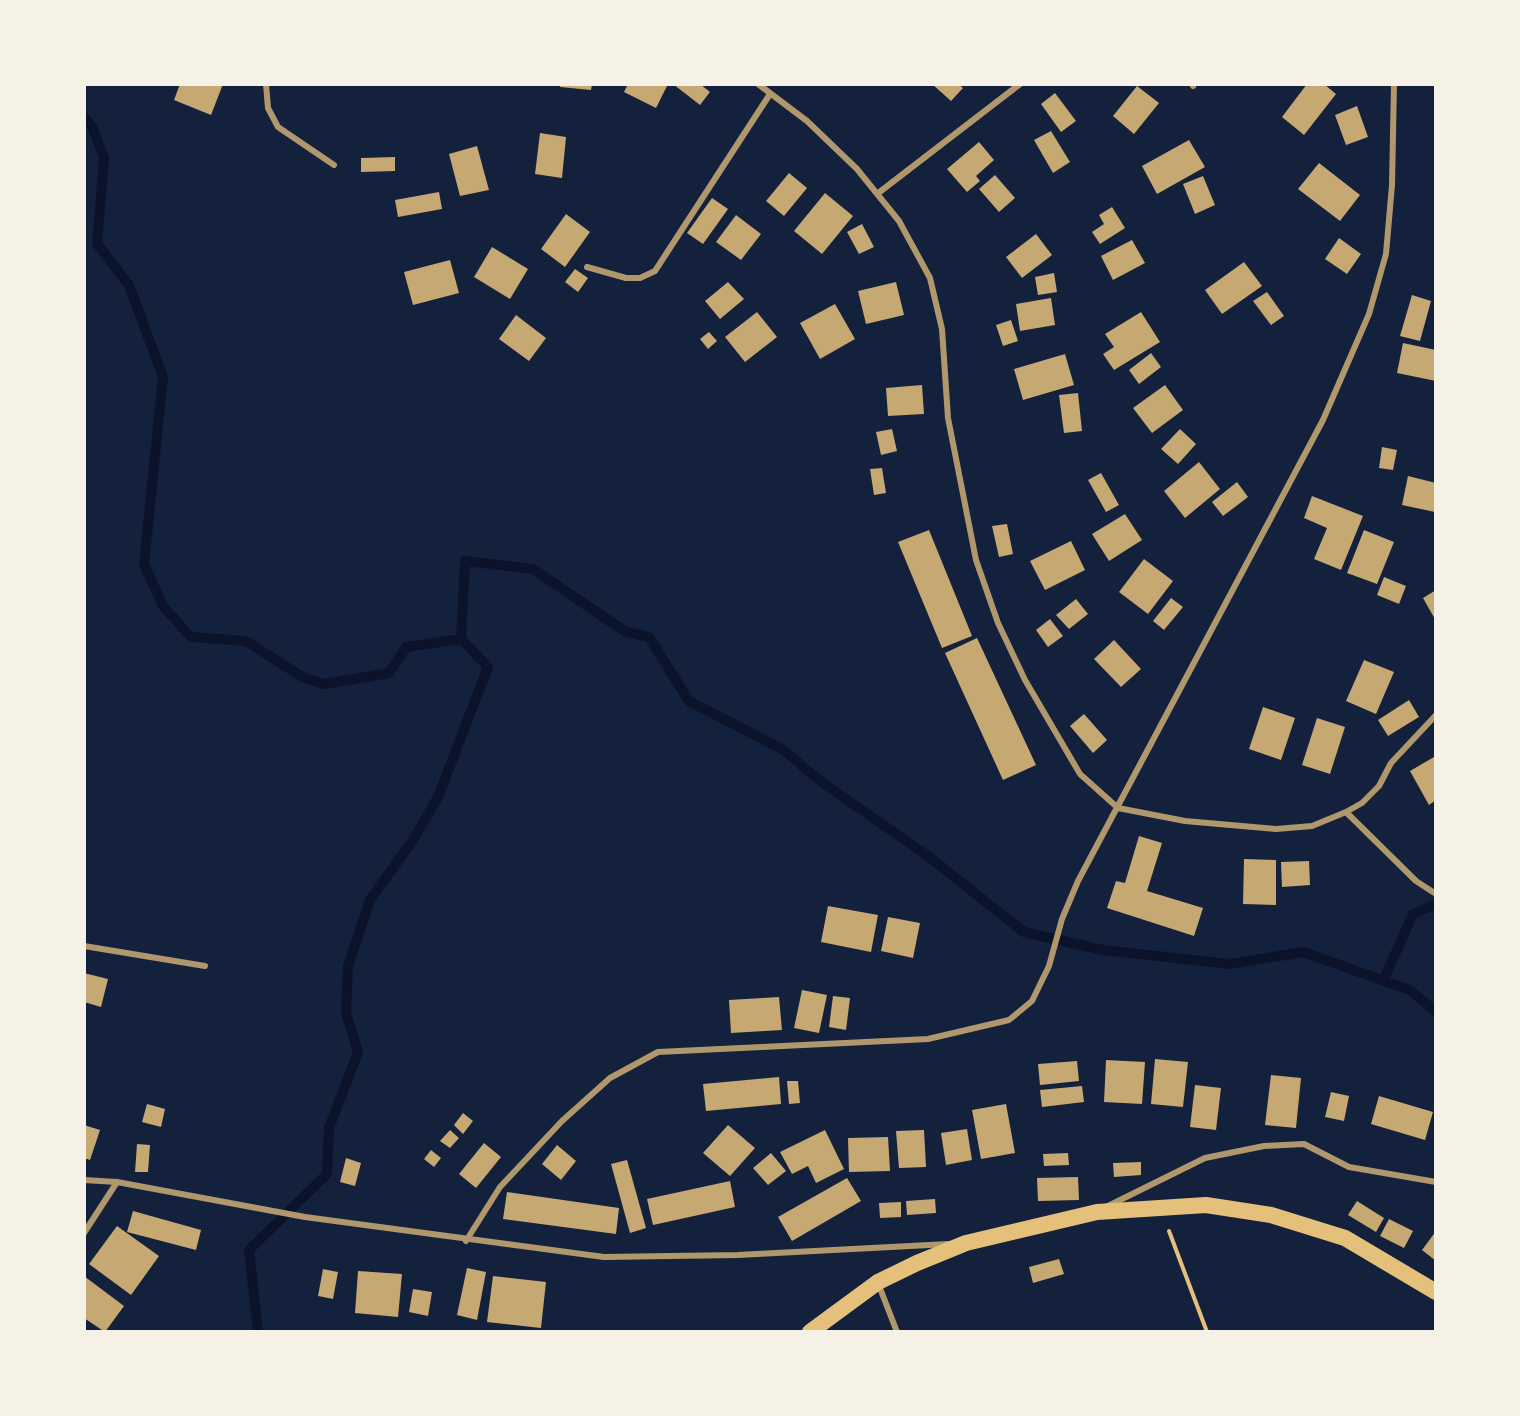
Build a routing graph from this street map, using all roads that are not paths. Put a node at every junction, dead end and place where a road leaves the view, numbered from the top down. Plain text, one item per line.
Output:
1 (266, 84) edge
2 (758, 84) edge
3 (1020, 84) edge
4 (1394, 84) edge
5 (771, 94) junction
6 (334, 165) dead end
7 (877, 194) junction
8 (587, 267) dead end
9 (1436, 715) edge
10 (1118, 808) junction
11 (1346, 812) junction
12 (1436, 894) edge
13 (84, 946) edge
14 (205, 966) dead end
15 (84, 1180) edge
16 (117, 1182) junction
17 (1436, 1182) edge
18 (1096, 1212) junction
19 (84, 1233) edge
20 (466, 1241) junction
21 (966, 1244) junction
22 (878, 1282) junction
23 (1436, 1292) edge
24 (810, 1332) edge
25 (897, 1332) edge

1 - 6 street
2 - 5 street
3 - 7 street
4 - 10 street
5 - 7 street
5 - 8 street
7 - 10 street
9 - 11 street
10 - 11 street
10 - 20 street
11 - 12 street
13 - 14 street
15 - 16 street
16 - 19 street
16 - 20 street
17 - 18 street
18 - 21 highway
18 - 23 highway
20 - 21 street
21 - 22 highway
22 - 24 highway
22 - 25 street

